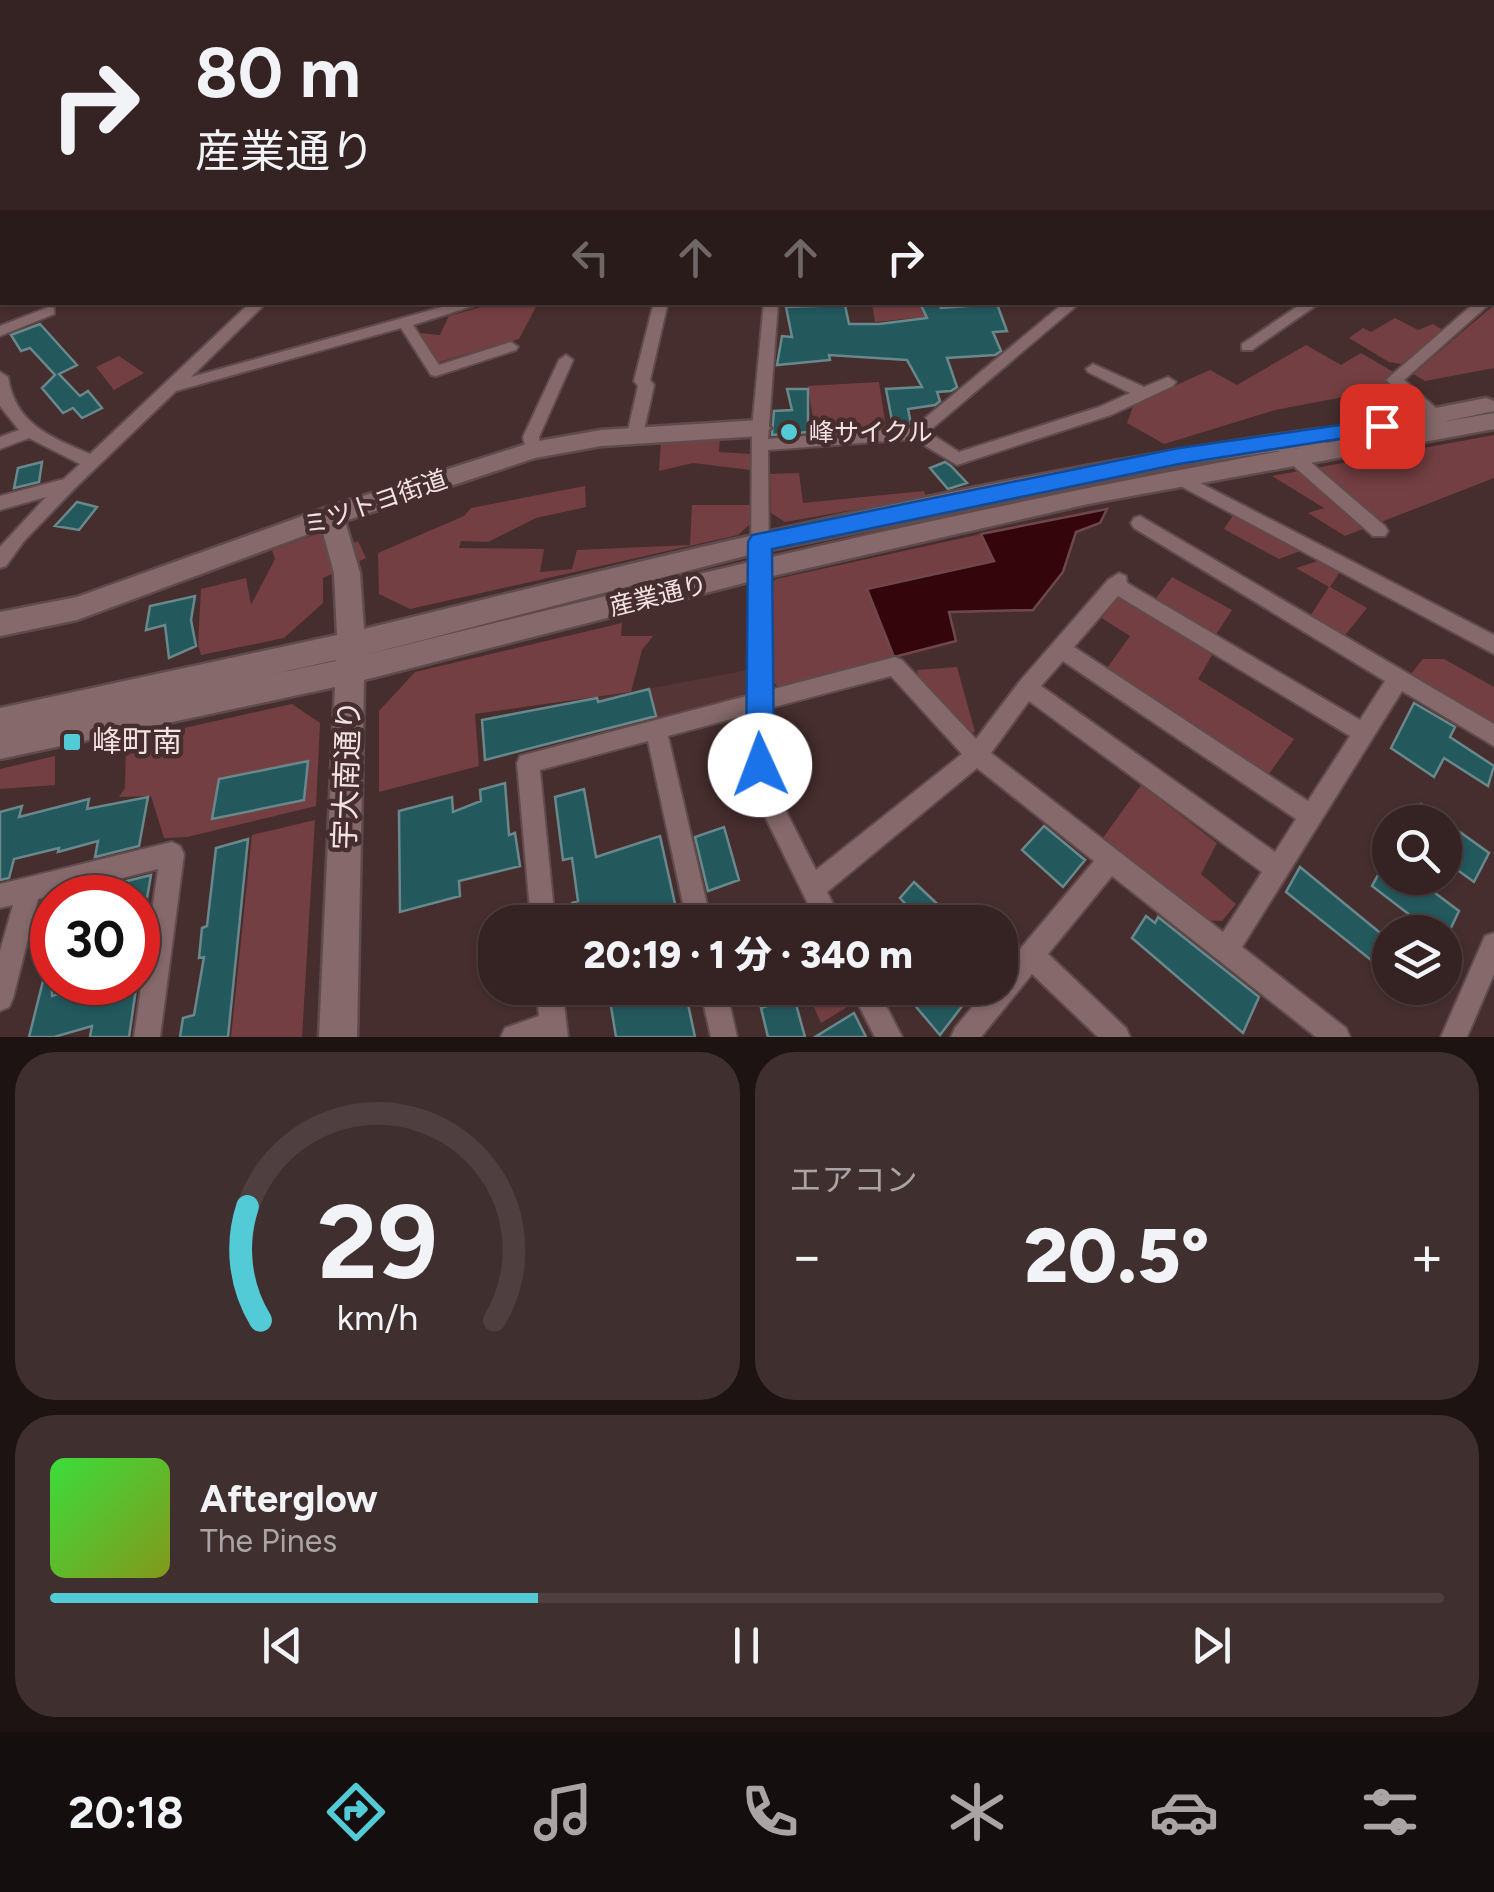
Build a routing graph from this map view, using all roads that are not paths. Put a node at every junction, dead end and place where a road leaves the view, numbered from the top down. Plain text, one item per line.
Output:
1 (257, 305) edge
2 (469, 305) edge
3 (659, 305) edge
4 (771, 305) edge
5 (1048, 305) edge
6 (1070, 305) edge
7 (1309, 305) edge
8 (1478, 305) edge
9 (48, 311) dead end
10 (1057, 316) junction
11 (406, 325) junction
12 (0, 331) edge
13 (511, 347) dead end
14 (1246, 347) dead end
15 (566, 360) dead end
16 (1092, 368) dead end
17 (0, 377) edge
18 (1168, 382) dead end
19 (168, 388) junction
20 (0, 391) edge
21 (1143, 394) junction
22 (1494, 404) edge
23 (1436, 416) junction
24 (1494, 421) edge
25 (32, 431) junction
26 (916, 433) junction
27 (634, 435) junction
28 (760, 437) junction
29 (0, 442) edge
30 (533, 450) junction
31 (1288, 451) junction
32 (92, 462) junction
33 (1177, 476) junction
34 (70, 484) junction
35 (0, 504) edge
36 (331, 516) junction
37 (1140, 523) dead end
38 (1378, 531) dead end
39 (760, 555) junction
40 (1, 559) edge
41 (0, 624) edge
42 (1494, 645) edge
43 (1061, 648) junction
44 (351, 658) junction
45 (1398, 679) junction
46 (1027, 688) junction
47 (758, 704) junction
48 (0, 722) edge
49 (656, 730) junction
50 (1363, 733) junction
51 (1494, 736) edge
52 (0, 744) edge
53 (977, 755) junction
54 (1310, 816) junction
55 (1110, 860) junction
56 (1277, 868) junction
57 (813, 888) junction
58 (29, 889) junction
59 (0, 896) edge
60 (541, 905) edge
61 (695, 905) edge
62 (822, 905) edge
63 (1494, 945) edge
64 (1226, 950) junction
65 (1032, 956) junction
66 (0, 998) edge
67 (552, 1005) edge
68 (717, 1005) edge
69 (872, 1005) edge
70 (554, 1031) edge
71 (146, 1037) edge
72 (338, 1037) edge
73 (514, 1037) edge
74 (724, 1037) edge
75 (888, 1037) edge
76 (964, 1037) edge
77 (1117, 1037) edge
78 (1337, 1037) edge
79 (1454, 1037) edge

1 - 19 street
2 - 11 street
3 - 27 street
4 - 28 street
5 - 10 street
6 - 10 street
7 - 14 street
8 - 23 street
9 - 12 street
10 - 26 street
11 - 13 street
11 - 19 street
15 - 30 street
16 - 21 street
17 - 20 street
18 - 21 street
19 - 32 street
20 - 25 street
21 - 26 street
22 - 23 street, 産業通り
23 - 31 street, 産業通り
24 - 31 street, 産業通り
25 - 29 street
25 - 32 street
26 - 28 street
27 - 28 street, ミツトヨ街道
27 - 30 street, ミツトヨ街道
28 - 39 street
30 - 36 street, ミツトヨ街道
31 - 33 street, 産業通り
31 - 38 street
31 - 39 street, 産業通り
32 - 34 street
33 - 39 street, 産業通り
33 - 42 street
34 - 35 street
34 - 40 street
36 - 41 street, ミツトヨ街道
36 - 44 street, 宇大南通り
37 - 45 street
39 - 44 street, 産業通り
39 - 47 street
43 - 46 street
43 - 50 street
43 - 54 street
44 - 48 street, 産業通り
44 - 52 street, 産業通り
44 - 72 street, 宇大南通り
45 - 50 street
45 - 51 street
46 - 53 street
46 - 56 street
47 - 49 street
47 - 53 street
47 - 57 street
49 - 60 street
49 - 61 street
50 - 54 street
53 - 55 street
53 - 57 street
54 - 56 street
55 - 64 street
55 - 65 street
56 - 64 street
57 - 62 street
58 - 59 street
58 - 66 street
58 - 71 street
63 - 79 street
64 - 78 street
65 - 76 street
65 - 77 street
67 - 70 street
68 - 74 street
69 - 75 street
70 - 73 street

